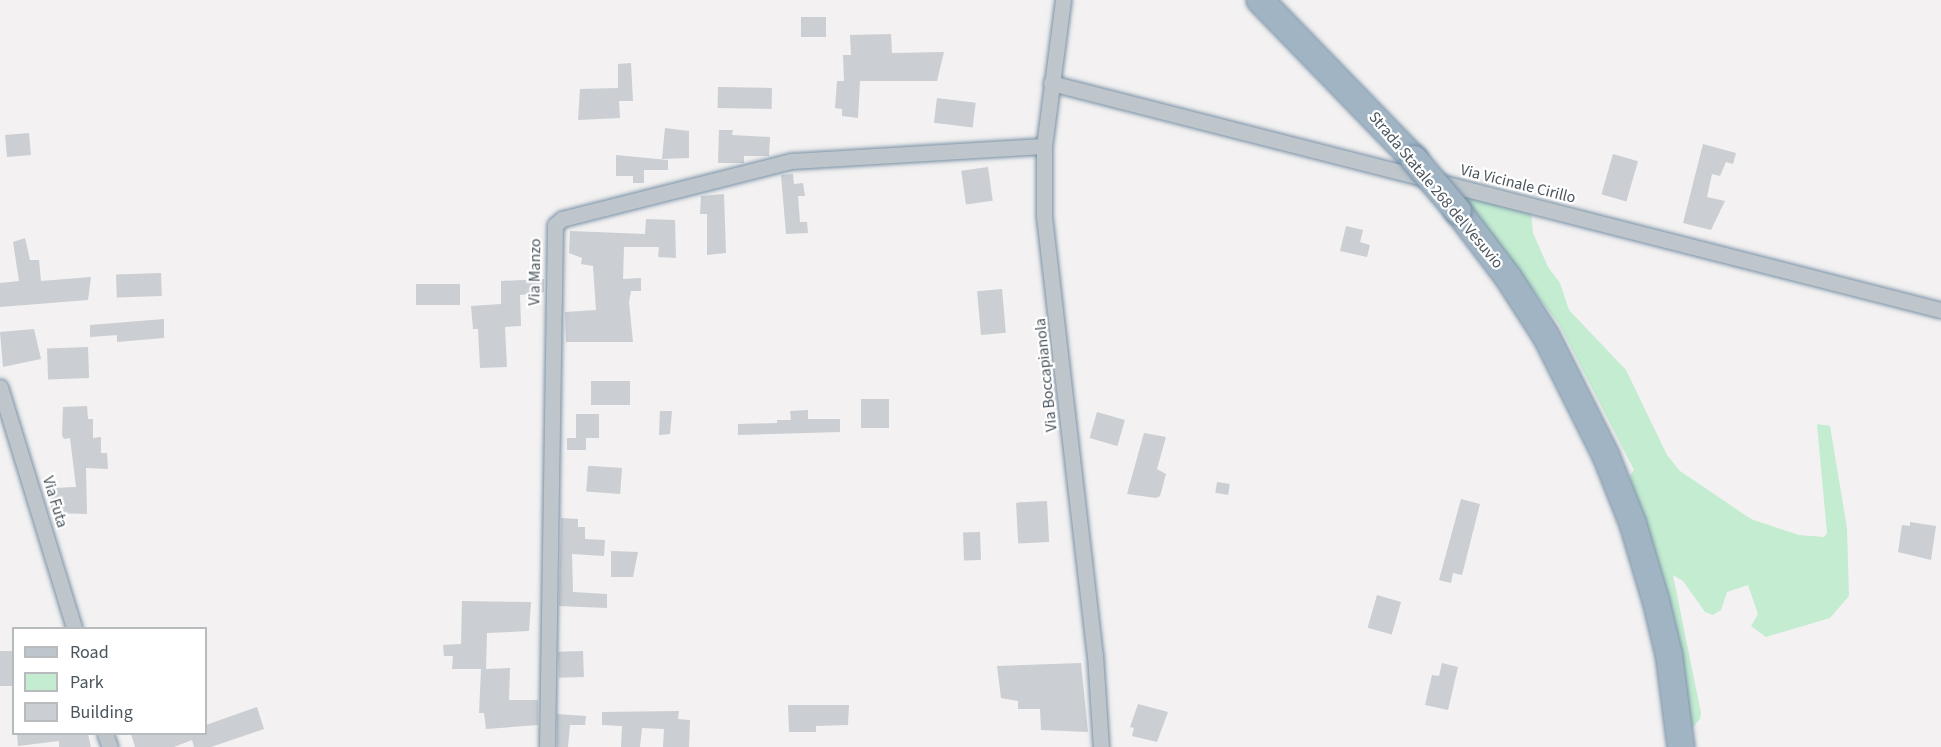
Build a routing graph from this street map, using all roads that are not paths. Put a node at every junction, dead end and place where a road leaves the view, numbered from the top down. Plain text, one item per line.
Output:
1 (1063, 0) edge
2 (1260, 0) edge
3 (1051, 82) junction
4 (1044, 146) junction
5 (1941, 310) edge
6 (0, 387) edge
7 (74, 627) edge
8 (547, 747) edge
9 (1101, 747) edge
10 (1681, 747) edge

1 - 3 street, Via Boccapianola
2 - 10 highway, Strada Statale 268 del Vesuvio, bridge
3 - 4 street, Via Boccapianola
3 - 5 street, Via Vicinale Cirillo
4 - 8 street, Via Manzo
4 - 9 street, Via Boccapianola
6 - 7 street, Via Futa

